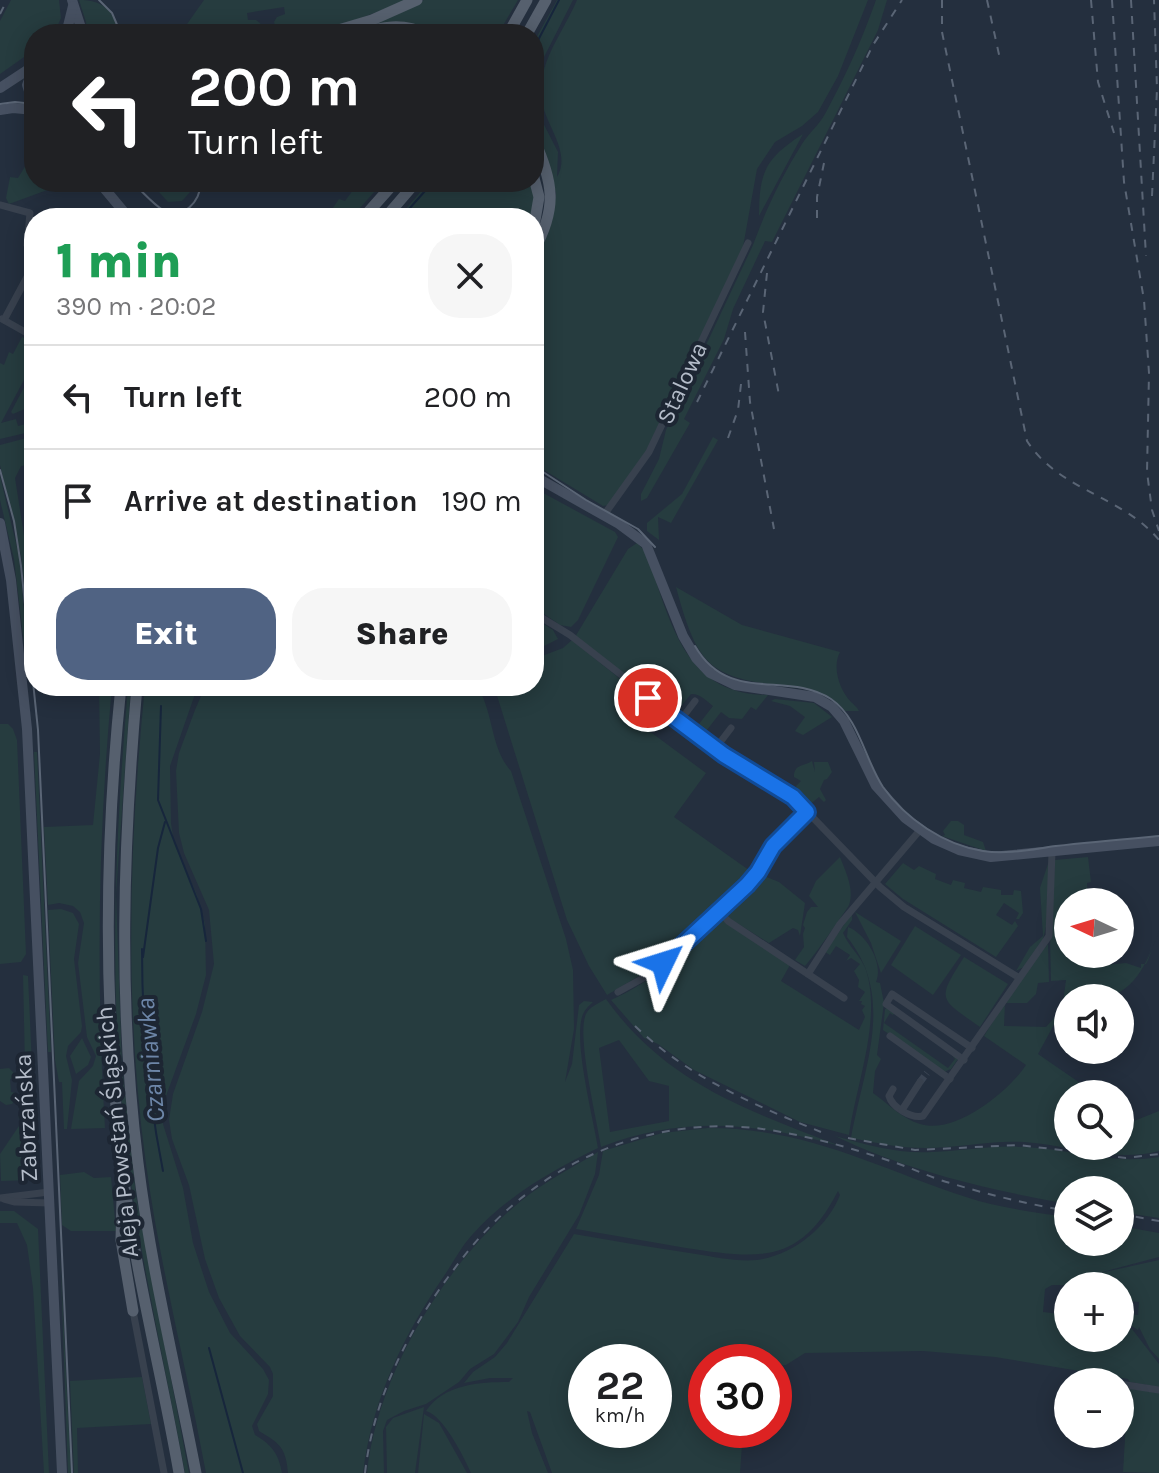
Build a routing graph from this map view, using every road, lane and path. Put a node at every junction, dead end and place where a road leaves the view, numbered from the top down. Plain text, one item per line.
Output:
1 (417, 0) edge
2 (527, 0) edge
3 (546, 0) edge
4 (72, 2) edge
5 (68, 24) edge
6 (80, 24) edge
7 (359, 24) edge
8 (514, 24) edge
9 (534, 24) edge
10 (24, 72) edge
11 (0, 88) edge
12 (0, 110) edge
13 (24, 110) edge
14 (544, 162) edge
15 (107, 192) edge
16 (386, 192) edge
17 (409, 192) edge
18 (0, 205) edge
19 (121, 208) edge
20 (372, 208) edge
21 (394, 208) edge
22 (24, 211) edge
23 (544, 232) edge
24 (748, 243) dead end
25 (24, 281) edge
26 (2, 319) edge
27 (24, 331) edge
28 (544, 481) edge
29 (604, 515) junction
30 (0, 523) edge
31 (544, 619) edge
32 (21, 658) joint
33 (24, 694) edge
34 (24, 696) edge
35 (120, 696) edge
36 (136, 696) edge
37 (695, 701) dead end
38 (679, 722) junction
39 (731, 728) dead end
40 (715, 749) junction
41 (807, 812) junction
42 (920, 830) junction
43 (1159, 841) edge
44 (1052, 852) junction
45 (875, 882) junction
46 (719, 911) junction
47 (808, 974) junction
48 (1018, 977) junction
49 (618, 992) dead end
50 (844, 998) dead end
51 (890, 1036) dead end
52 (972, 1048) junction
53 (964, 1060) junction
54 (950, 1079) junction
55 (920, 1082) tunnel mouth
56 (893, 1089) dead end
57 (902, 1110) junction
58 (124, 1181) junction
59 (49, 1197) junction
60 (1, 1198) edge
61 (133, 1311) joint
62 (1134, 1386) edge
63 (1159, 1390) edge
64 (62, 1473) edge
65 (164, 1473) edge
66 (179, 1473) edge
67 (196, 1473) edge

1 - 7 main road
2 - 8 main road
3 - 9 main road
4 - 5 main road
4 - 6 main road
10 - 11 main road
12 - 13 main road
14 - 23 main road
15 - 19 main road
16 - 20 main road
17 - 21 main road
18 - 22 street
24 - 29 street, Stalowa
25 - 26 street
26 - 27 street
28 - 29 main road
29 - 42 main road
30 - 32 main road, Zabrzańska
31 - 38 street
32 - 33 main road, Zabrzańska
34 - 59 main road, Zabrzańska
35 - 58 main road, Aleja Powstań Śląskich
36 - 67 main road, Aleja Powstań Śląskich
37 - 38 street
38 - 40 street
39 - 40 street
40 - 41 street
41 - 45 street
41 - 46 street
42 - 44 main road
42 - 45 street
43 - 44 main road
44 - 48 street
45 - 47 street
45 - 48 street
46 - 47 street
46 - 49 street
47 - 50 street
48 - 52 street
51 - 54 street
52 - 53 street
52 - 53 street
53 - 54 street
54 - 57 street
55 - 57 street
56 - 57 street
58 - 61 main road
58 - 66 main road, Aleja Powstań Śląskich
59 - 60 street
59 - 64 main road, Zabrzańska
61 - 65 street
62 - 63 street

